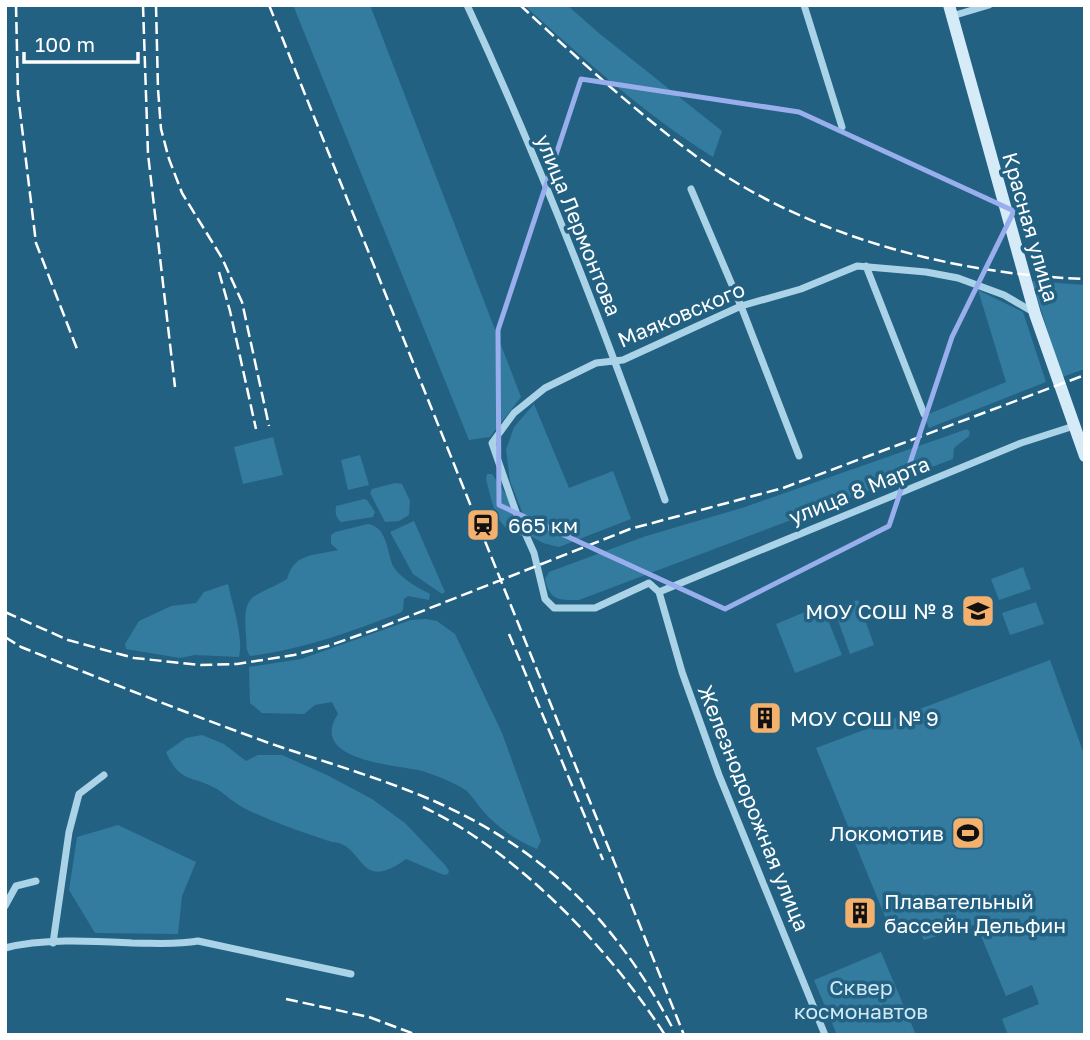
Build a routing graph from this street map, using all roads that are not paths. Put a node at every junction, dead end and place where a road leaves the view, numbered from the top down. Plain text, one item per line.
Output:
1 (467, 5) edge
2 (804, 5) edge
3 (989, 5) edge
4 (950, 11) edge
5 (842, 127) dead end
6 (691, 190) dead end
7 (866, 266) junction
8 (741, 306) junction
9 (1035, 314) junction
10 (615, 360) junction
11 (924, 414) dead end
12 (1074, 426) junction
13 (799, 456) dead end
14 (1085, 456) edge
15 (664, 500) dead end
16 (659, 592) junction
17 (104, 775) dead end
18 (36, 881) dead end
19 (5, 906) edge
20 (53, 943) junction
21 (5, 948) edge
22 (351, 974) dead end
23 (825, 1035) edge

1 - 10 street, улица Лермонтова
2 - 5 street
3 - 4 street
4 - 9 street, Красная улица
6 - 8 street
7 - 8 street, Маяковского
7 - 9 street, Маяковского
7 - 11 street
8 - 10 street, Маяковского
8 - 13 street
9 - 12 street, Красная улица
10 - 15 street, улица Лермонтова
10 - 16 street, Маяковского
12 - 14 street, Красная улица
12 - 16 street, улица 8 Марта
16 - 23 street, Железнодорожная улица
17 - 20 street
18 - 19 street
20 - 21 street
20 - 22 street

